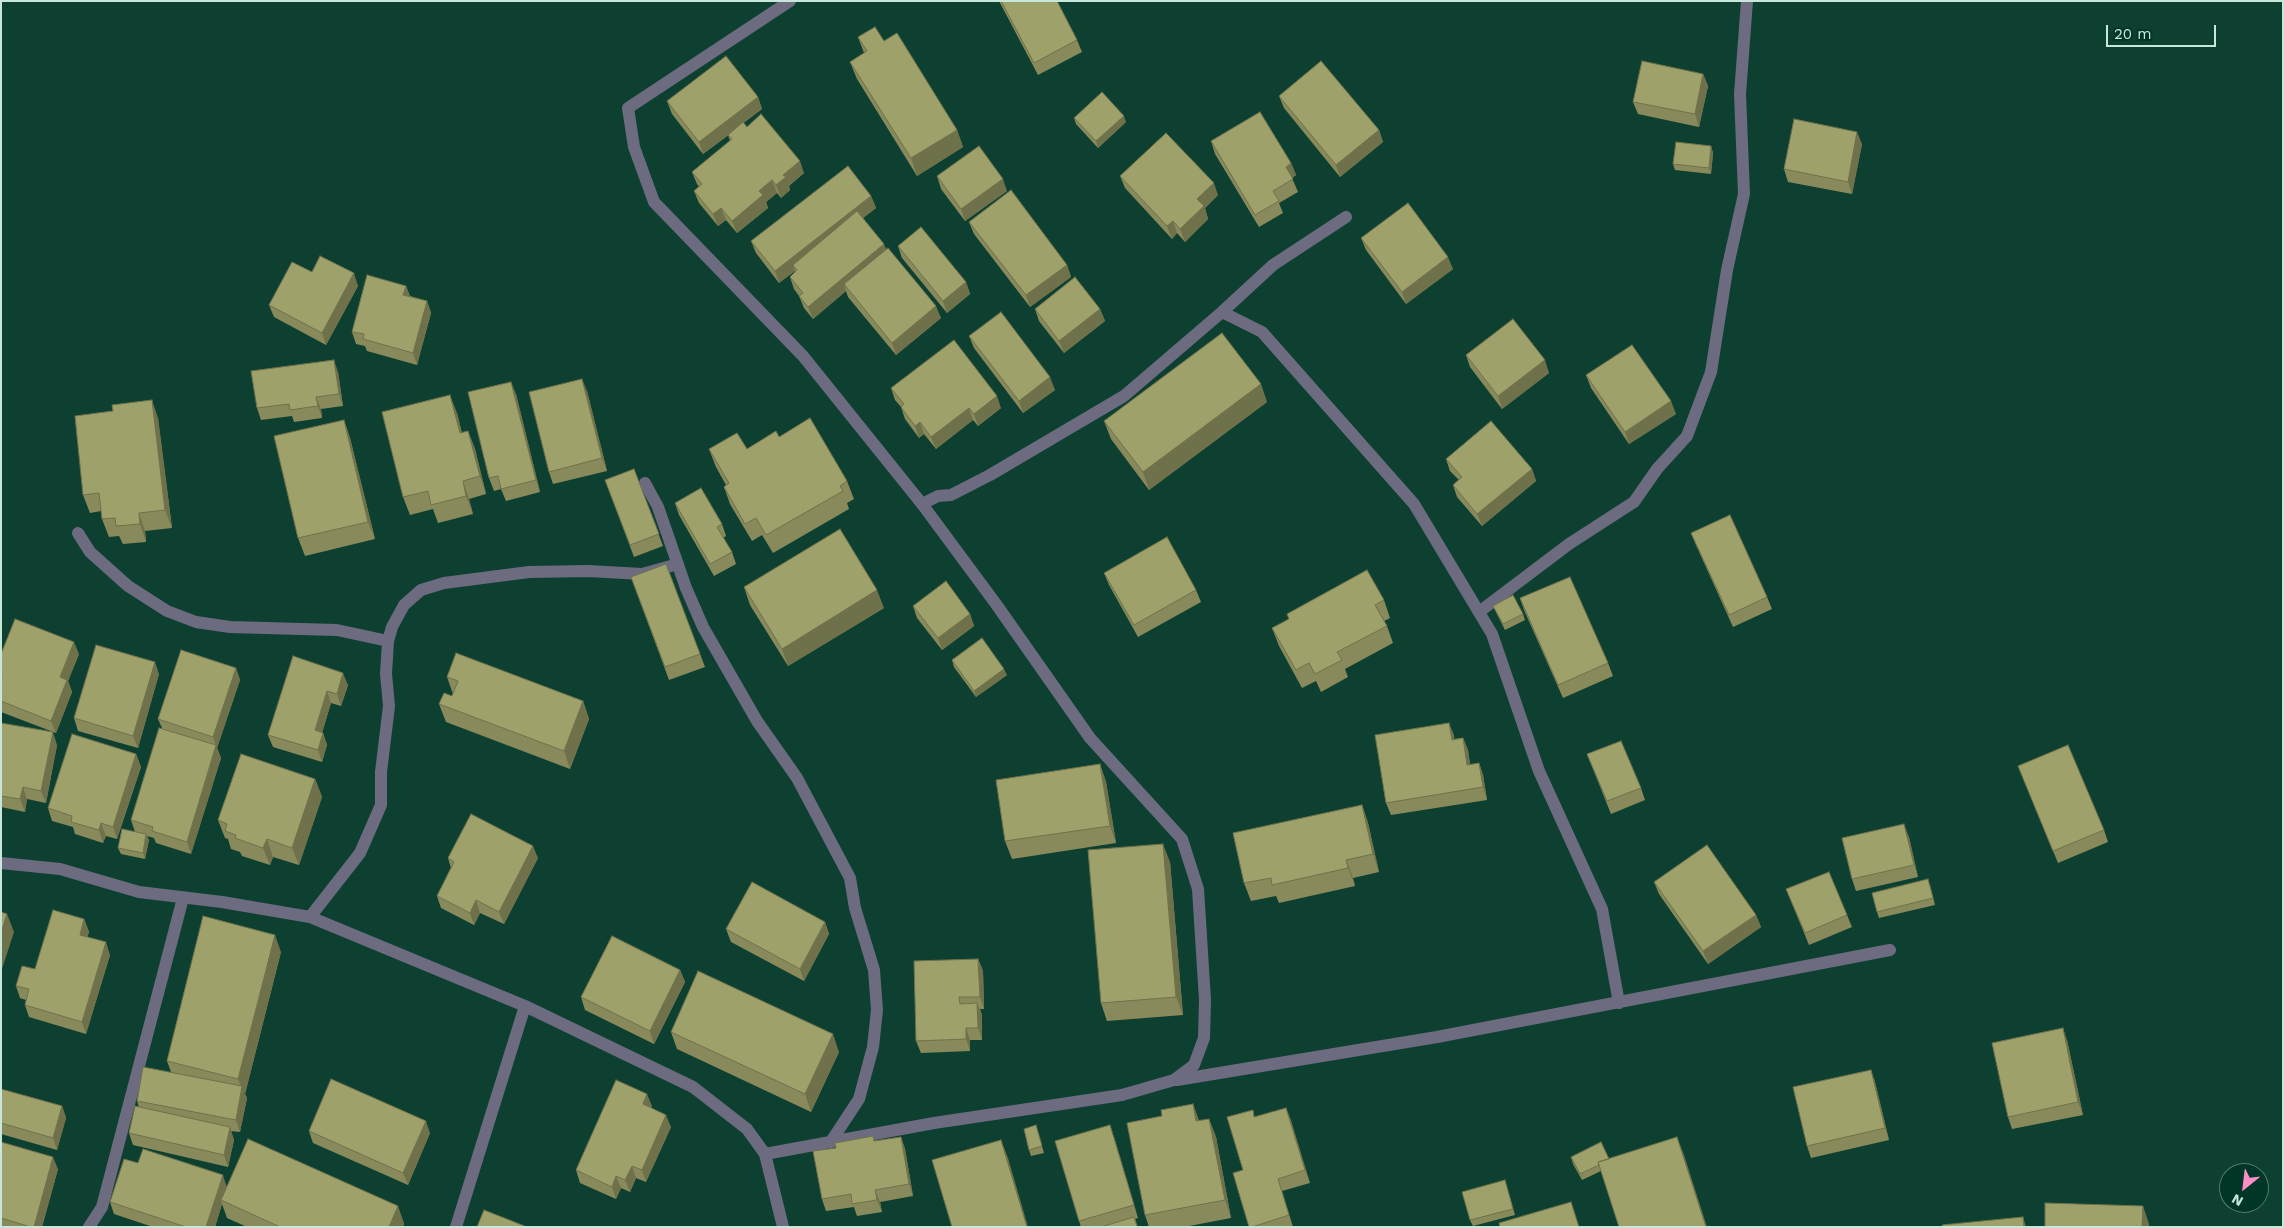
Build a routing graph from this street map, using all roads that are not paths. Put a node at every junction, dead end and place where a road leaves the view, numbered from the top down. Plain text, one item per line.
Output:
1 (790, 1) edge
2 (1747, 1) edge
3 (1346, 217) dead end
4 (1222, 312) junction
5 (646, 483) dead end
6 (922, 504) junction
7 (78, 534) dead end
8 (678, 564) junction
9 (1479, 612) junction
10 (388, 641) junction
11 (1, 862) edge
12 (183, 898) junction
13 (310, 917) junction
14 (1890, 950) dead end
15 (1620, 1003) junction
16 (525, 1006) junction
17 (1174, 1080) junction
18 (832, 1140) junction
19 (765, 1154) junction
20 (89, 1227) edge
21 (456, 1227) edge
22 (783, 1227) edge

1 - 6 street
2 - 9 street
3 - 4 street
4 - 6 street
4 - 9 street
5 - 8 street
6 - 17 street
7 - 10 street
8 - 10 street
8 - 18 street
9 - 15 street
10 - 13 street
11 - 12 street
12 - 13 street
12 - 20 street
13 - 16 street
14 - 15 street
15 - 17 street
16 - 19 street
16 - 21 street
17 - 18 street
18 - 19 street
19 - 22 street

